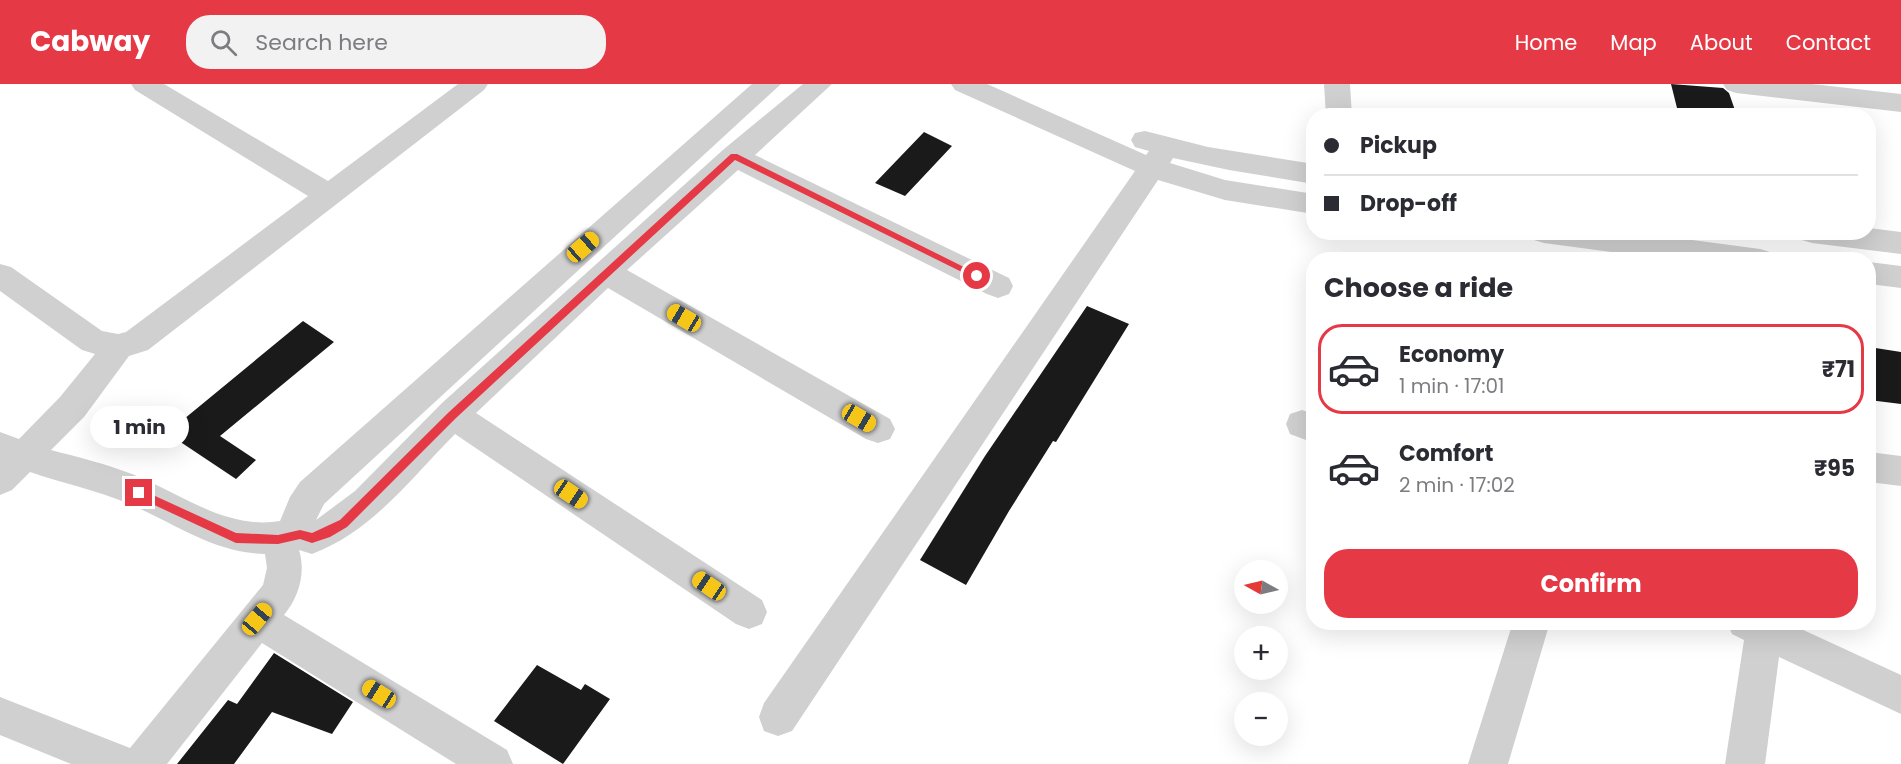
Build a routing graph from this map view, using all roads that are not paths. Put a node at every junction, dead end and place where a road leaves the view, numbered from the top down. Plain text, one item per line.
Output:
1 (144, 84) edge
2 (475, 84) edge
3 (768, 84) edge
4 (819, 84) edge
5 (964, 84) edge
6 (1017, 84) edge
7 (1337, 84) edge
8 (1736, 84) edge
9 (1901, 103) edge
10 (1338, 108) edge
11 (734, 156) junction
12 (1158, 157) junction
13 (1306, 173) edge
14 (329, 195) junction
15 (1306, 203) edge
16 (1634, 240) edge
17 (1876, 240) edge
18 (1901, 243) edge
19 (1746, 250) edge
20 (607, 273) junction
21 (1876, 274) edge
22 (0, 275) edge
23 (1901, 277) edge
24 (998, 286) dead end
25 (118, 347) junction
26 (453, 415) junction
27 (878, 429) dead end
28 (7, 461) edge
29 (1876, 468) edge
30 (1901, 471) edge
31 (289, 537) junction
32 (749, 612) dead end
33 (257, 619) junction
34 (1530, 630) edge
35 (1755, 630) edge
36 (1761, 630) edge
37 (1901, 695) edge
38 (0, 716) edge
39 (778, 717) dead end
40 (121, 764) edge
41 (142, 764) edge
42 (493, 764) edge
43 (1488, 764) edge
44 (1744, 764) edge

1 - 14 street
2 - 14 street
3 - 31 street
4 - 11 street
5 - 12 street
6 - 12 street
7 - 10 street
8 - 9 street
11 - 20 street
11 - 24 street
12 - 13 street
12 - 15 street
12 - 39 street
14 - 25 street
16 - 19 street
17 - 18 street
20 - 26 street
20 - 27 street
21 - 23 street
22 - 25 street
25 - 28 street
26 - 31 street
26 - 32 street
28 - 31 street
29 - 30 street
31 - 33 street
33 - 41 street
33 - 42 street
34 - 43 street
35 - 44 street
36 - 37 street
38 - 40 street

